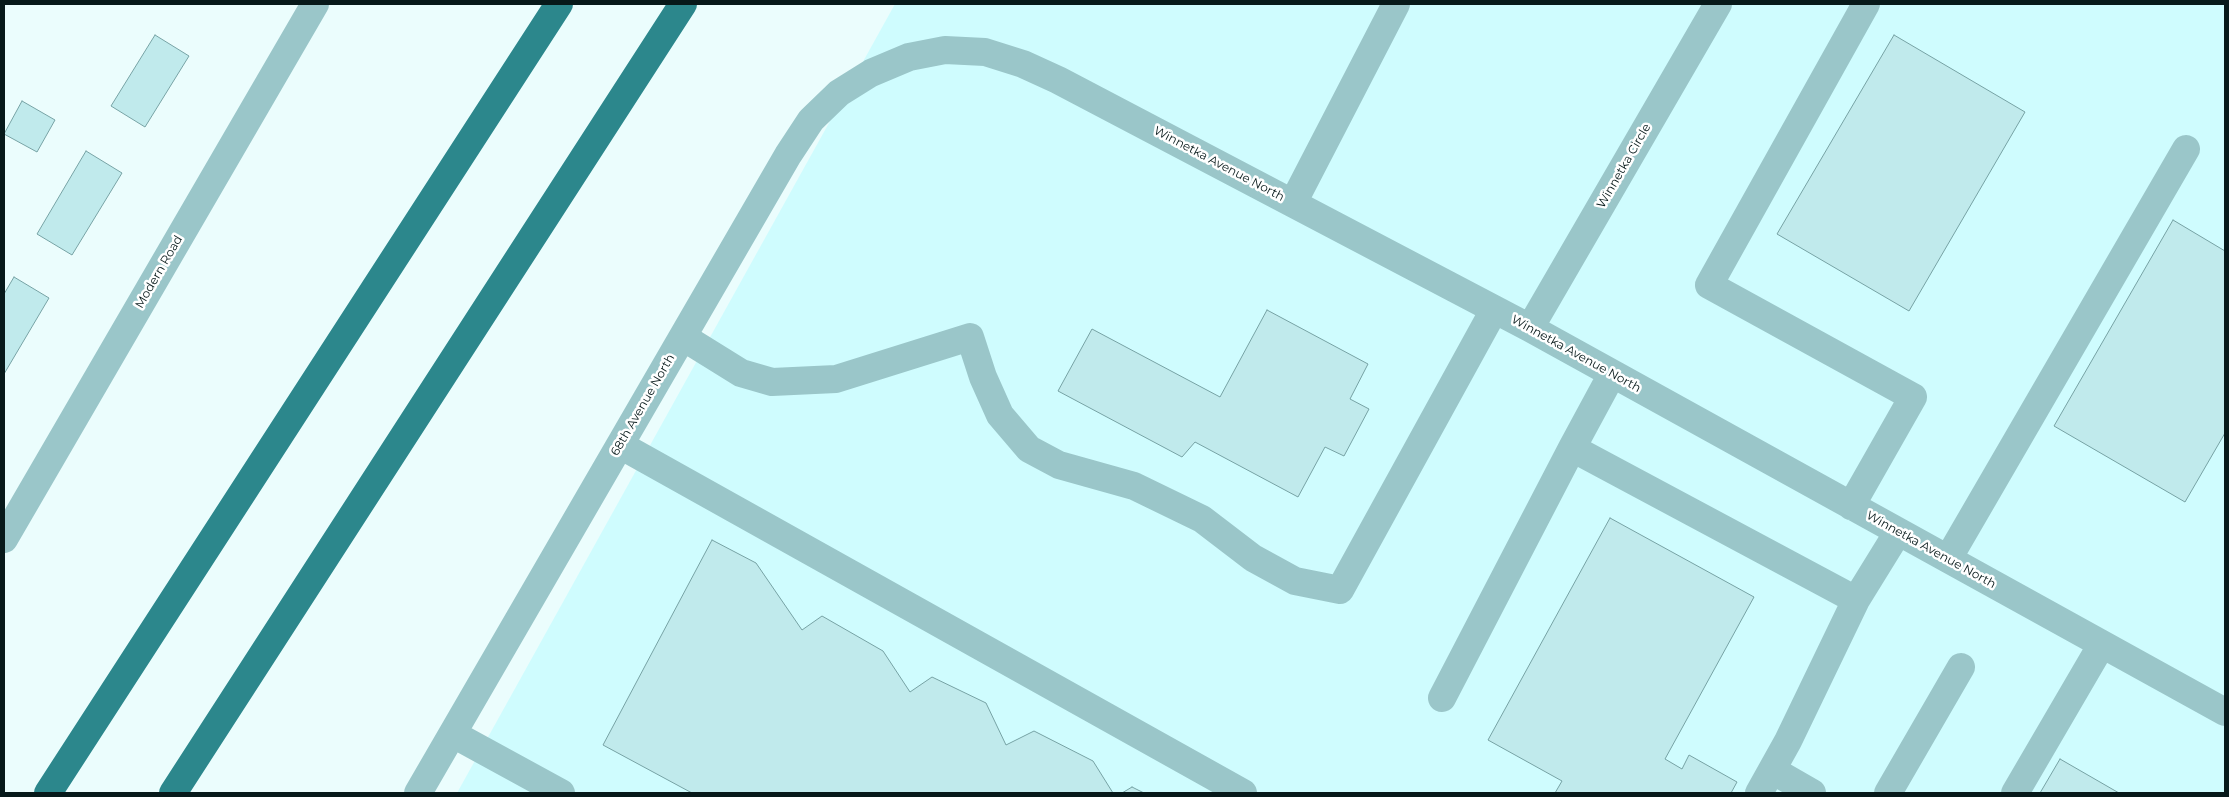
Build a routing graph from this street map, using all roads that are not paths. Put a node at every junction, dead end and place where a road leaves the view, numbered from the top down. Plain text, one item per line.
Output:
1 (314, 4) edge
2 (559, 4) edge
3 (683, 4) edge
4 (1396, 4) edge
5 (1718, 4) edge
6 (1866, 4) edge
7 (910, 57) joint
8 (2186, 149) dead end
9 (1293, 203) junction
10 (1494, 310) junction
11 (1530, 328) junction
12 (683, 337) junction
13 (1612, 374) junction
14 (620, 445) junction
15 (1572, 448) junction
16 (1851, 506) junction
17 (1898, 532) junction
18 (4, 539) edge
19 (1948, 559) junction
20 (1856, 600) junction
21 (2102, 644) junction
22 (1961, 667) dead end
23 (1442, 698) dead end
24 (2225, 712) edge
25 (452, 734) junction
26 (1765, 782) edge
27 (48, 793) edge
28 (173, 793) edge
29 (418, 793) edge
30 (561, 793) edge
31 (1243, 793) edge
32 (1812, 793) edge
33 (1888, 793) edge
34 (2015, 793) edge

1 - 18 street, Modern Road
2 - 27 highway
3 - 28 highway
4 - 9 street
5 - 11 street, Winnetka Circle
6 - 16 street
7 - 9 street, Winnetka Avenue North
7 - 12 street, 68th Avenue North
8 - 19 street
9 - 10 street, Winnetka Avenue North
10 - 11 street, Winnetka Avenue North
10 - 12 street
11 - 13 street, Winnetka Avenue North
12 - 14 street, 68th Avenue North
13 - 15 street
13 - 16 street, Winnetka Avenue North
14 - 25 street, 68th Avenue North
14 - 31 street
15 - 20 street
15 - 23 street
16 - 17 street, Winnetka Avenue North
17 - 19 street, Winnetka Avenue North
17 - 20 street
19 - 21 street, Winnetka Avenue North
20 - 26 street
21 - 24 street, Winnetka Avenue North
21 - 34 street
22 - 33 street
25 - 29 street, 68th Avenue North
25 - 30 street
26 - 32 street

